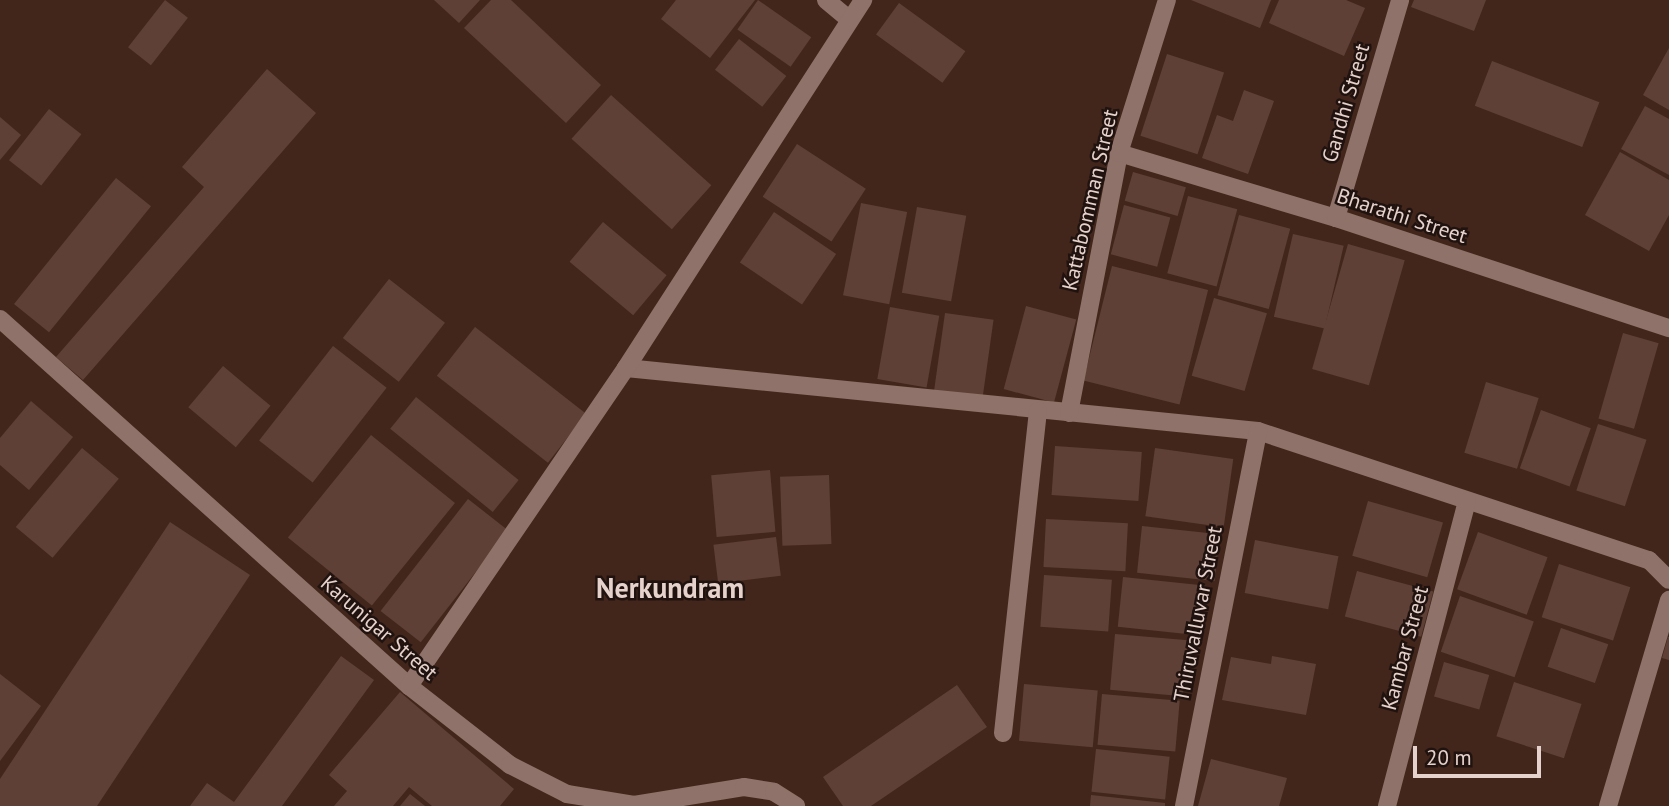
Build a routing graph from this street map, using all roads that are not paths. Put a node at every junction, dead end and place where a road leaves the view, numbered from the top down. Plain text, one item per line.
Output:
1 (826, 0) edge
2 (863, 0) edge
3 (1167, 0) edge
4 (1400, 0) edge
5 (850, 20) junction
6 (1119, 153) junction
7 (1336, 218) junction
8 (0, 319) edge
9 (1669, 328) edge
10 (626, 368) junction
11 (1038, 411) junction
12 (1069, 413) junction
13 (1258, 431) junction
14 (1467, 501) junction
15 (1669, 580) edge
16 (1669, 600) edge
17 (409, 687) junction
18 (1003, 733) dead end
19 (796, 806) edge
20 (1184, 806) edge
21 (1387, 806) edge
22 (1608, 806) edge

1 - 5 street
2 - 5 street
3 - 6 street, Kattabomman Street
4 - 7 street, Gandhi Street
5 - 10 street
6 - 7 street, Bharathi Street
6 - 12 street, Kattabomman Street
7 - 9 street, Bharathi Street
8 - 17 street, Karunigar Street
10 - 11 street
10 - 17 street
11 - 12 street
11 - 18 street
12 - 13 street
13 - 14 street
13 - 20 street, Thiruvalluvar Street
14 - 15 street
14 - 21 street, Kambar Street
16 - 22 street
17 - 19 street, Karunigar Street

